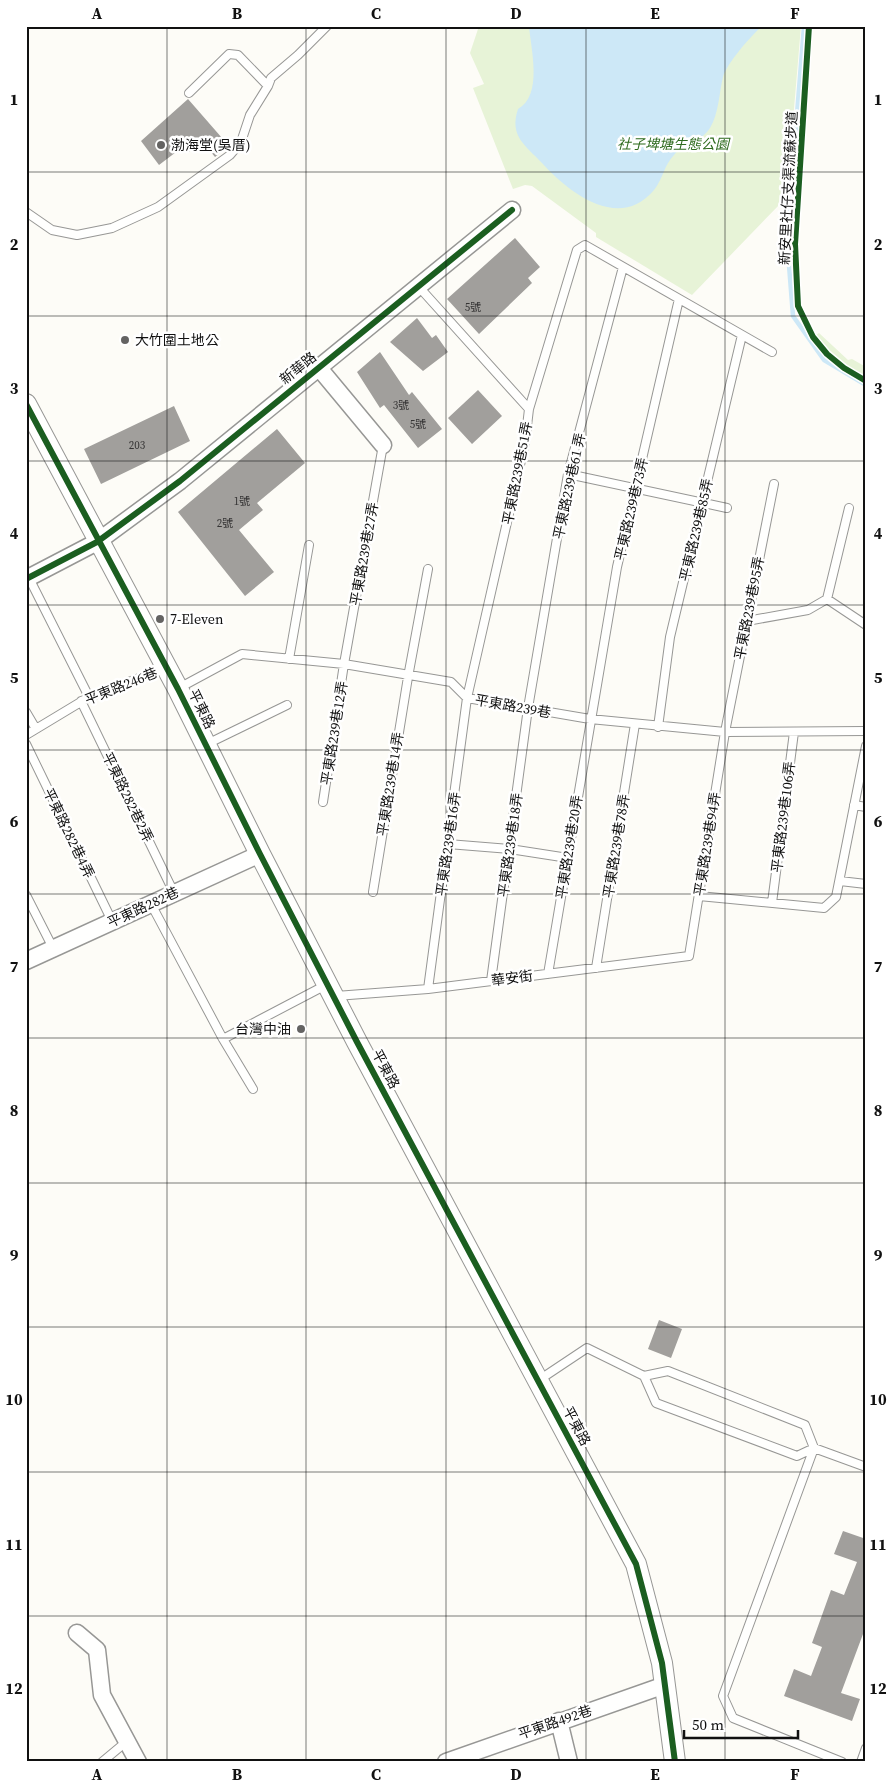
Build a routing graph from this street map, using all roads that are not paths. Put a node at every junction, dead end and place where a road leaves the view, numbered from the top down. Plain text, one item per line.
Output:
1 (327, 26) edge
2 (268, 86) junction
3 (189, 93) dead end
4 (512, 210) dead end
5 (26, 212) edge
6 (623, 267) junction
7 (419, 286) junction
8 (679, 299) junction
9 (742, 335) junction
10 (772, 352) dead end
11 (319, 368) junction
12 (26, 404) edge
13 (529, 409) junction
14 (383, 444) joint
15 (568, 474) junction
16 (774, 484) dead end
17 (635, 490) junction
18 (702, 503) junction
19 (727, 508) dead end
20 (849, 508) dead end
21 (98, 542) junction
22 (309, 545) dead end
23 (428, 568) dead end
24 (27, 579) edge
25 (827, 599) junction
26 (747, 621) junction
27 (866, 626) edge
28 (289, 659) junction
29 (344, 664) junction
30 (166, 668) junction
31 (408, 677) junction
32 (178, 689) junction
33 (89, 696) junction
34 (467, 698) junction
35 (81, 701) junction
36 (288, 705) dead end
37 (528, 708) junction
38 (26, 712) edge
39 (590, 719) junction
40 (636, 724) junction
41 (658, 726) junction
42 (36, 729) junction
43 (866, 731) edge
44 (725, 732) junction
45 (794, 732) junction
46 (26, 735) edge
47 (26, 744) edge
48 (205, 745) junction
49 (866, 746) edge
50 (323, 802) dead end
51 (854, 805) junction
52 (866, 807) edge
53 (448, 844) junction
54 (510, 849) junction
55 (260, 854) junction
56 (568, 858) junction
57 (840, 881) junction
58 (866, 884) edge
59 (373, 892) dead end
60 (174, 893) junction
61 (26, 895) edge
62 (699, 896) junction
63 (772, 903) junction
64 (151, 904) junction
65 (112, 922) junction
66 (53, 948) junction
67 (689, 956) joint
68 (26, 961) edge
69 (596, 968) junction
70 (548, 974) junction
71 (492, 981) junction
72 (428, 989) junction
73 (331, 990) junction
74 (223, 1039) junction
75 (253, 1089) dead end
76 (644, 1376) junction
77 (538, 1381) junction
78 (814, 1448) junction
79 (866, 1467) edge
80 (77, 1633) dead end
81 (665, 1685) junction
82 (559, 1720) junction
83 (126, 1742) junction
84 (866, 1748) edge
85 (102, 1762) edge
86 (138, 1762) edge
87 (446, 1762) edge
88 (569, 1762) edge
89 (675, 1762) edge
90 (842, 1762) edge
91 (861, 1762) edge

1 - 2 lane
2 - 3 lane
2 - 5 lane
4 - 7 street, 新華路
6 - 8 lane
6 - 13 lane, 平東路239巷51弄
6 - 15 lane, 平東路239巷61 弄
7 - 11 street, 新華路
7 - 13 lane
8 - 9 lane
8 - 17 lane, 平東路239巷73弄
9 - 10 lane
9 - 18 lane, 平東路239巷85弄
11 - 14 street
11 - 21 street, 新華路
12 - 21 street, 平東路
13 - 34 lane, 平東路239巷51弄
14 - 29 lane, 平東路239巷27弄
15 - 17 lane
15 - 37 lane, 平東路239巷61 弄
16 - 26 lane, 平東路239巷95弄
17 - 18 lane
17 - 39 lane, 平東路239巷73弄
18 - 19 lane
18 - 41 lane, 平東路239巷85弄
20 - 25 lane
21 - 24 street, 新華路
21 - 30 street, 平東路
22 - 28 lane
23 - 31 lane, 平東路239巷14弄
24 - 33 lane
25 - 26 lane
25 - 27 lane
26 - 44 lane, 平東路239巷95弄
28 - 29 lane, 平東路239巷
28 - 32 lane, 平東路239巷
29 - 31 lane, 平東路239巷
29 - 50 lane, 平東路239巷12弄
30 - 32 street, 平東路
30 - 33 lane, 平東路246巷
31 - 34 lane, 平東路239巷
31 - 59 lane, 平東路239巷14弄
32 - 48 street, 平東路
33 - 35 lane, 平東路246巷
34 - 37 lane, 平東路239巷
34 - 53 lane, 平東路239巷16弄
35 - 42 lane, 平東路246巷
35 - 60 lane, 平東路282巷2弄
36 - 48 lane
37 - 39 lane, 平東路239巷
37 - 54 lane, 平東路239巷18弄
38 - 42 lane
39 - 40 lane, 平東路239巷
39 - 56 lane, 平東路239巷20弄
40 - 41 lane, 平東路239巷
40 - 69 lane, 平東路239巷78弄
41 - 44 lane, 平東路239巷
42 - 46 lane, 平東路246巷
43 - 45 lane, 平東路239巷
44 - 45 lane, 平東路239巷
44 - 62 lane, 平東路239巷94弄
45 - 63 lane, 平東路239巷106弄
47 - 65 lane, 平東路282巷4弄
48 - 55 street, 平東路
49 - 51 lane
51 - 52 lane
51 - 57 lane
53 - 54 lane
53 - 72 lane, 平東路239巷16弄
54 - 56 lane
54 - 71 lane, 平東路239巷18弄
55 - 60 street, 平東路282巷
55 - 73 street, 平東路
56 - 70 lane, 平東路239巷20弄
57 - 58 lane
57 - 63 lane
60 - 64 street, 平東路282巷
61 - 66 lane
62 - 63 lane
62 - 67 lane, 平東路239巷94弄
64 - 65 street, 平東路282巷
64 - 74 lane
65 - 66 street, 平東路282巷
66 - 68 street, 平東路282巷
67 - 69 lane, 華安街
69 - 70 lane, 華安街
70 - 71 lane, 華安街
71 - 72 lane, 華安街
72 - 73 lane, 華安街
73 - 74 lane
73 - 77 street, 平東路
74 - 75 lane
76 - 77 lane
76 - 78 lane
76 - 78 lane
77 - 81 street, 平東路
78 - 79 lane
78 - 90 lane
80 - 83 street
81 - 82 street, 平東路492巷
81 - 89 street, 平東路
82 - 87 street, 平東路492巷
82 - 88 street
83 - 85 lane
83 - 86 street
84 - 91 lane

